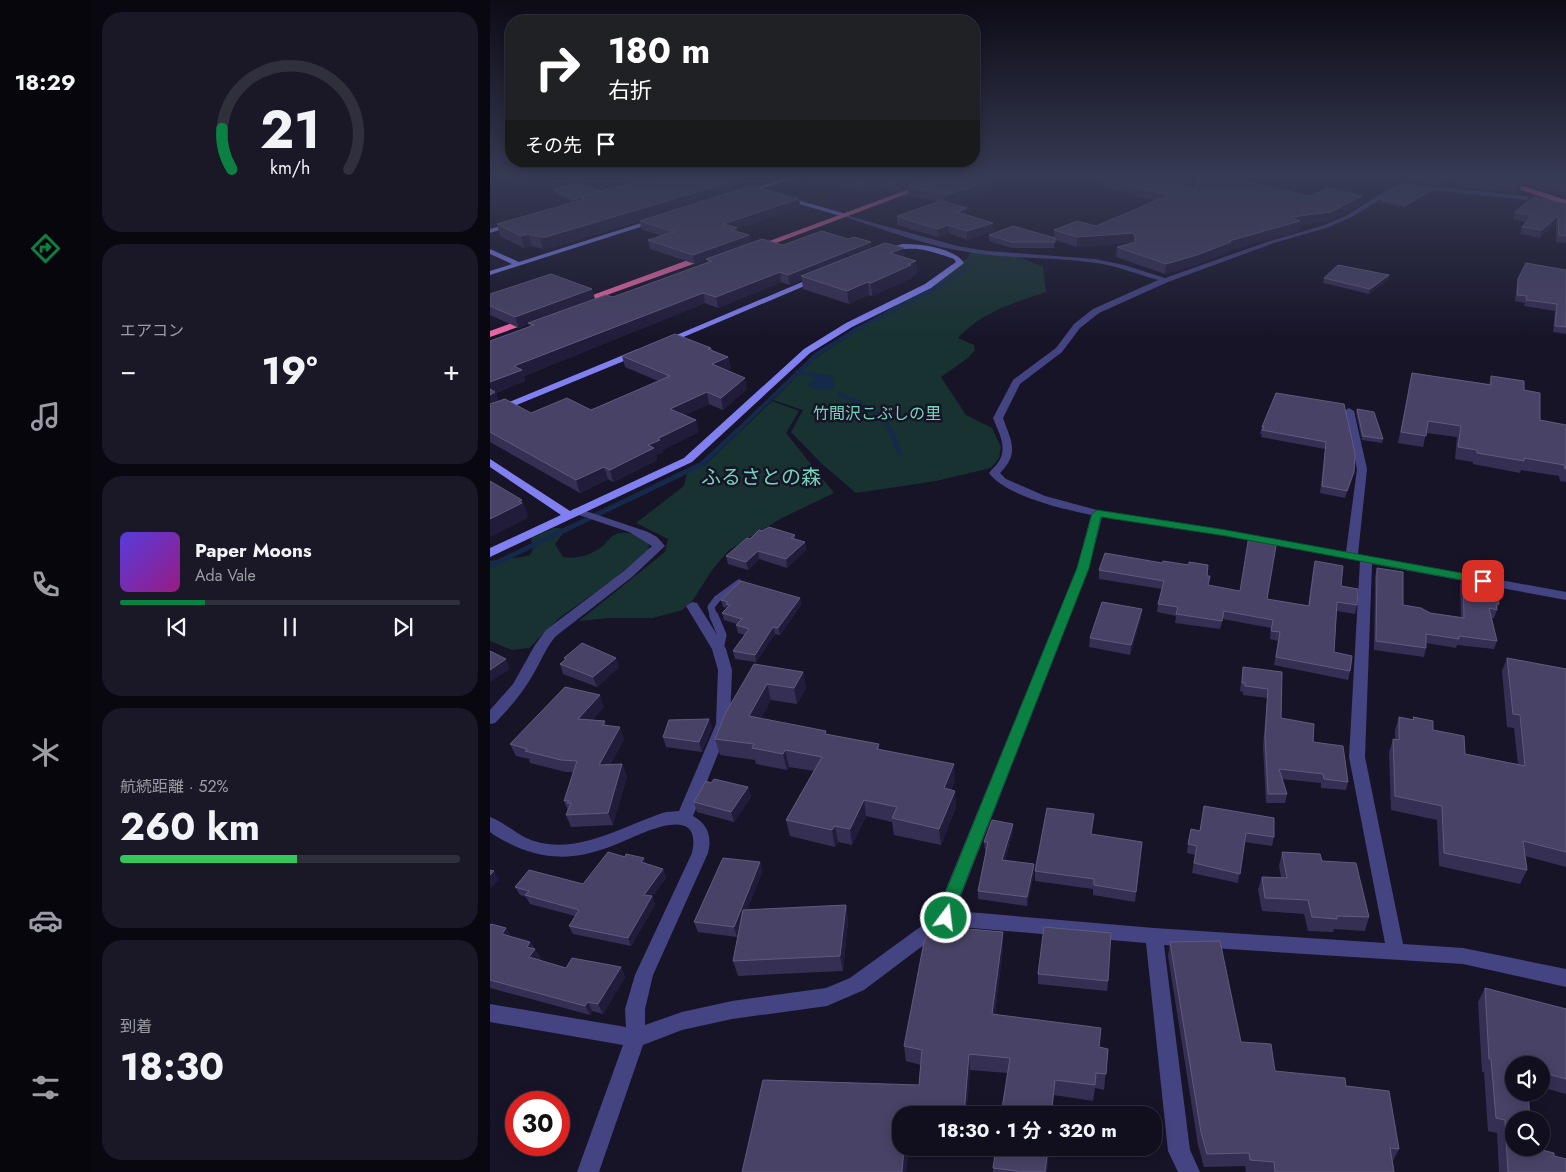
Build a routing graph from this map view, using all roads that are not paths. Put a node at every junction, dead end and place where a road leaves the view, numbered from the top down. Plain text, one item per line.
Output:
1 (627, 230) edge
2 (779, 230) edge
3 (804, 230) edge
4 (890, 230) edge
5 (1315, 230) edge
6 (748, 241) edge
7 (490, 251) edge
8 (720, 251) edge
9 (740, 253) edge
10 (870, 257) edge
11 (713, 263) edge
12 (518, 264) junction
13 (490, 273) edge
14 (826, 276) edge
15 (1165, 280) junction
16 (563, 308) edge
17 (574, 313) edge
18 (490, 334) edge
19 (490, 344) edge
20 (1349, 411) dead end
21 (490, 413) edge
22 (490, 462) edge
23 (1097, 514) junction
24 (581, 515) junction
25 (490, 553) edge
26 (1359, 557) junction
27 (739, 582) edge
28 (1566, 596) edge
29 (692, 606) dead end
30 (719, 649) junction
31 (490, 719) edge
32 (684, 818) junction
33 (490, 824) edge
34 (946, 918) junction
35 (1154, 936) junction
36 (1396, 952) junction
37 (1566, 978) edge
38 (490, 1013) edge
39 (636, 1038) junction
40 (588, 1172) edge
41 (1188, 1172) edge

1 - 12 street
2 - 6 highway
3 - 9 highway
4 - 15 street
5 - 15 street
7 - 12 street
8 - 16 highway
10 - 24 street
11 - 17 highway
12 - 13 street
14 - 21 street
15 - 23 street
18 - 19 highway
20 - 26 street
22 - 24 street
23 - 26 street
23 - 34 street
24 - 25 street
24 - 31 street
26 - 28 street
26 - 36 street
27 - 30 lane
29 - 30 street
30 - 32 street
32 - 33 street
32 - 39 street
34 - 35 street
34 - 39 street
35 - 36 street
35 - 41 street
36 - 37 street
38 - 39 street
39 - 40 street

